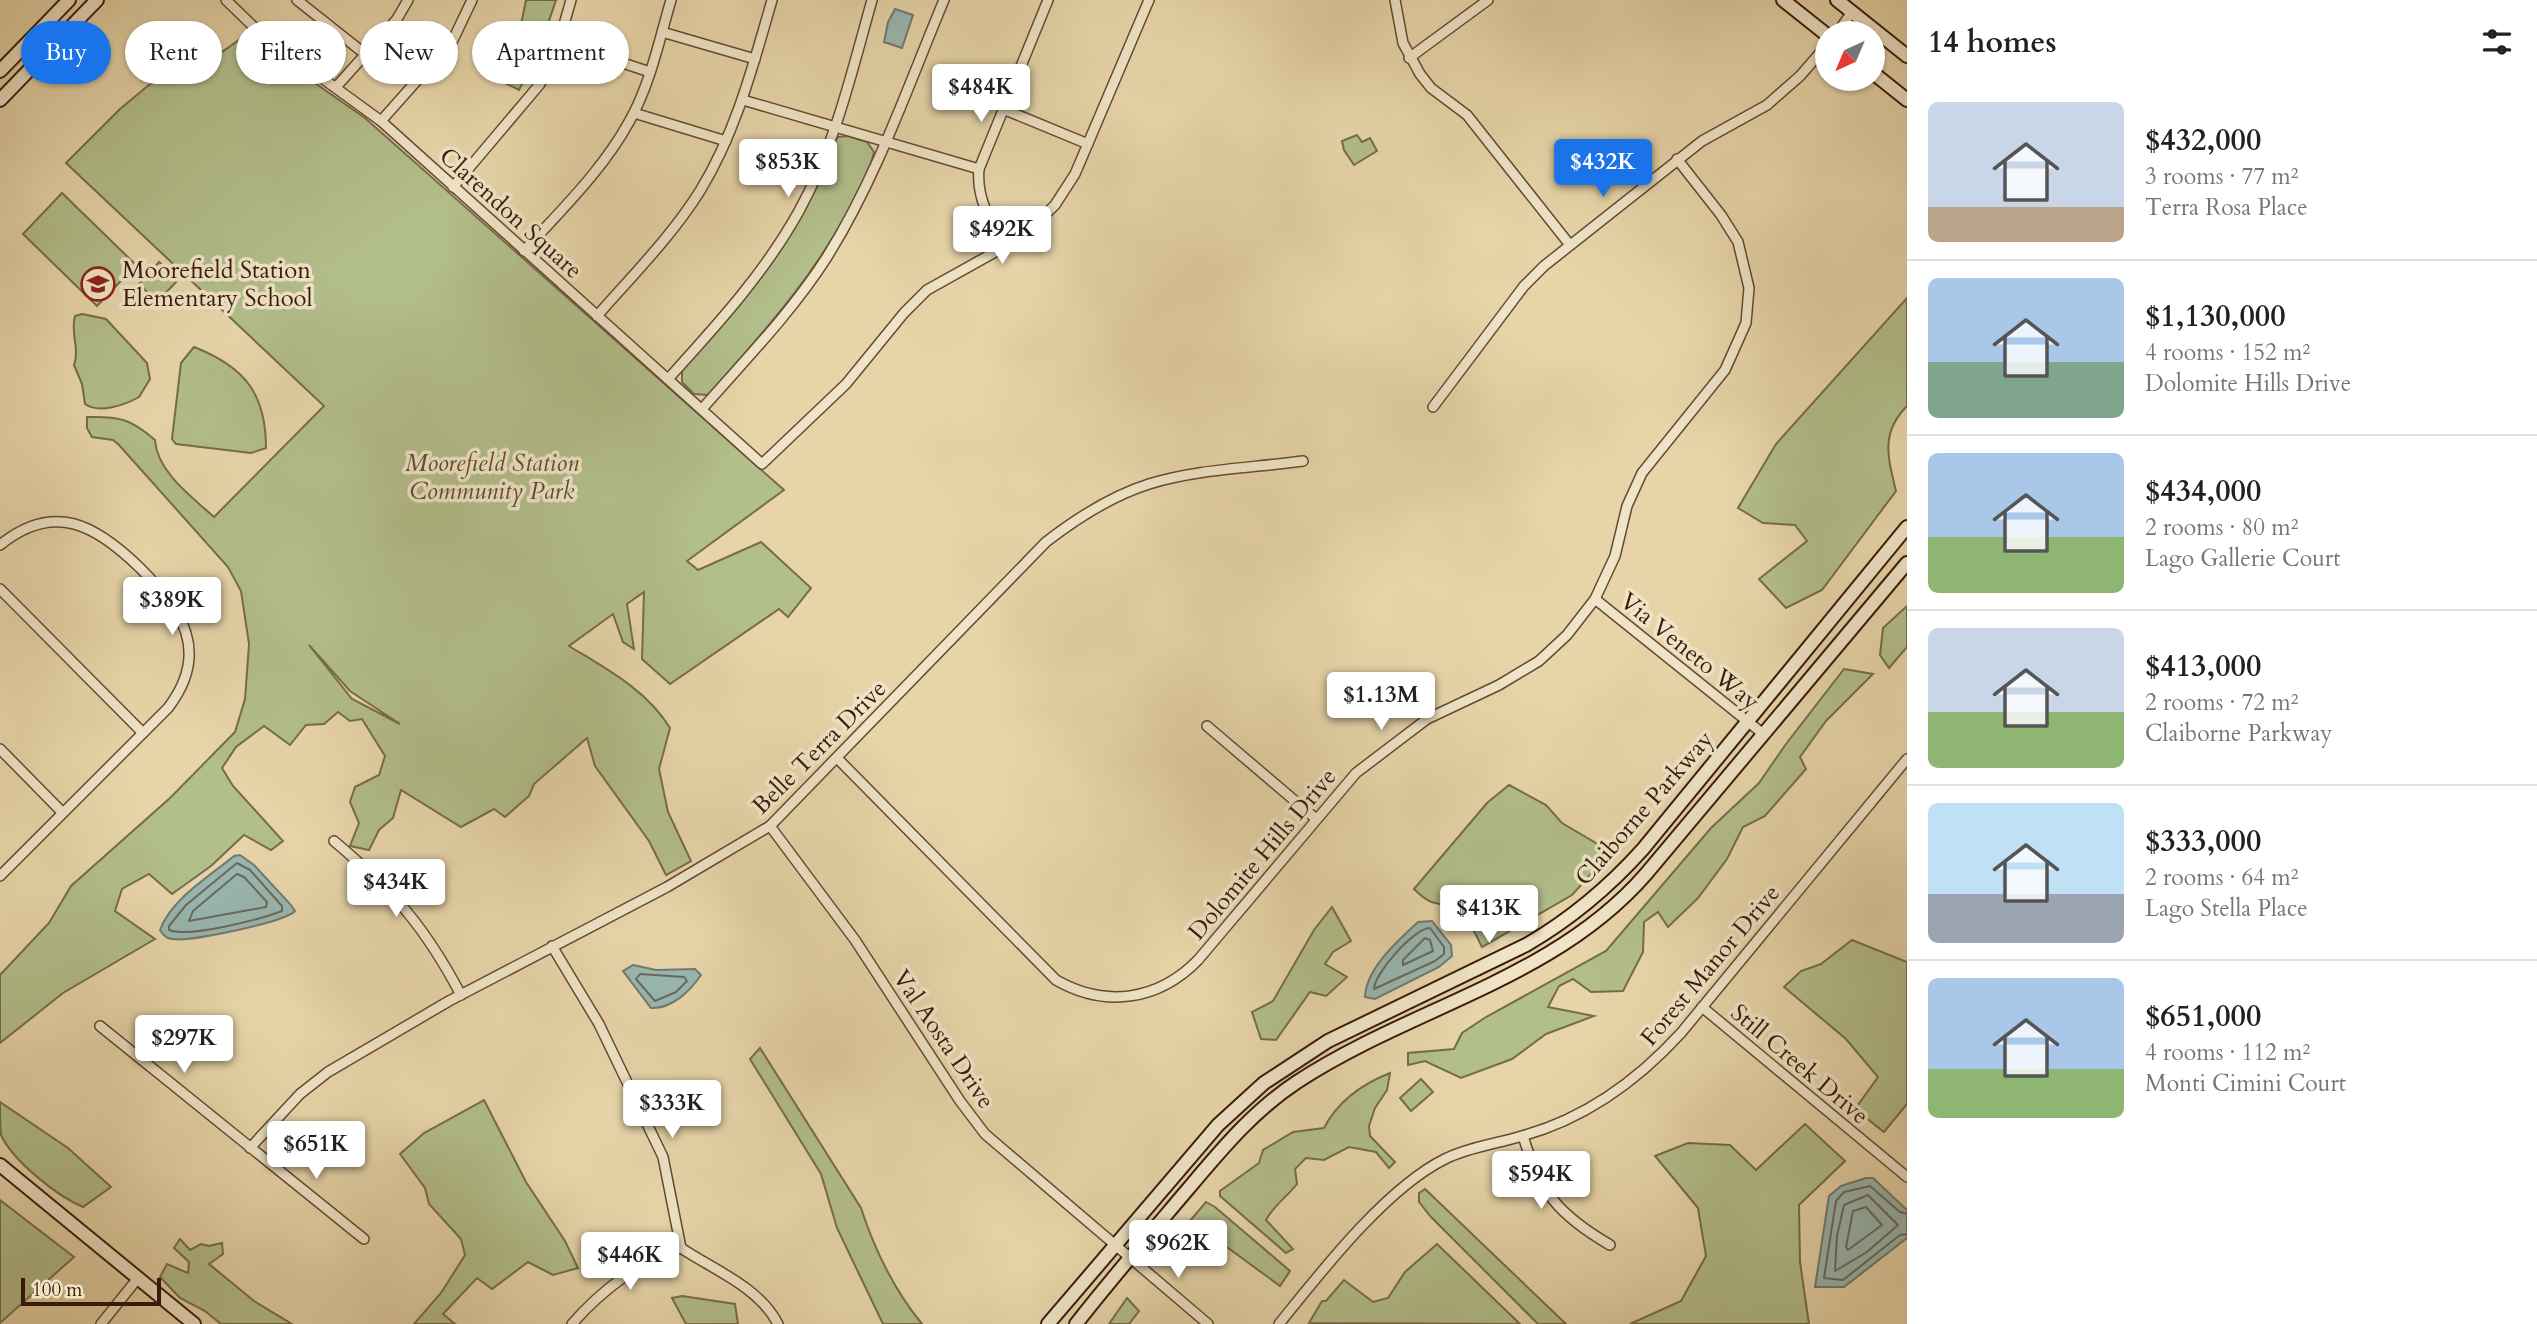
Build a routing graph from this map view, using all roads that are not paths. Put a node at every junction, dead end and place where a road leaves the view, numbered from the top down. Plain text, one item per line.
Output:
1 (69, 0) edge
2 (97, 0) edge
3 (226, 0) edge
4 (297, 0) edge
5 (408, 0) edge
6 (472, 0) edge
7 (571, 0) edge
8 (671, 0) edge
9 (772, 0) edge
10 (872, 0) edge
11 (944, 0) edge
12 (1048, 0) edge
13 (1149, 0) edge
14 (1395, 0) edge
15 (1488, 0) edge
16 (1783, 0) edge
17 (1838, 0) edge
18 (1853, 12) junction
19 (395, 21) edge
20 (565, 21) edge
21 (1846, 21) edge
22 (1815, 25) edge
23 (662, 32) junction
24 (360, 50) edge
25 (1907, 57) edge
26 (1409, 58) junction
27 (755, 59) junction
28 (1815, 59) edge
29 (360, 60) edge
30 (629, 65) edge
31 (0, 71) edge
32 (649, 72) junction
33 (1885, 82) edge
34 (539, 84) edge
35 (336, 87) junction
36 (0, 100) edge
37 (743, 100) junction
38 (1907, 100) edge
39 (1003, 109) junction
40 (634, 113) junction
41 (381, 121) junction
42 (835, 127) junction
43 (726, 141) junction
44 (885, 141) junction
45 (1088, 144) junction
46 (1677, 159) junction
47 (979, 169) junction
48 (453, 187) junction
49 (1570, 245) junction
50 (1006, 247) junction
51 (524, 251) junction
52 (597, 316) junction
53 (668, 379) junction
54 (1433, 407) dead end
55 (702, 409) junction
56 (1303, 461) dead end
57 (1907, 527) edge
58 (0, 545) edge
59 (1907, 563) edge
60 (0, 589) edge
61 (1595, 599) junction
62 (1747, 722) junction
63 (1207, 726) dead end
64 (143, 733) junction
65 (1762, 733) junction
66 (0, 749) edge
67 (837, 758) junction
68 (1907, 759) edge
69 (62, 812) junction
70 (1315, 818) junction
71 (770, 826) junction
72 (334, 841) dead end
73 (0, 876) edge
74 (552, 946) junction
75 (461, 995) junction
76 (1702, 1007) junction
77 (100, 1026) dead end
78 (1523, 1136) junction
79 (250, 1147) junction
80 (0, 1165) edge
81 (1907, 1177) edge
82 (364, 1239) dead end
83 (1610, 1245) dead end
84 (1116, 1246) junction
85 (681, 1248) junction
86 (1129, 1258) junction
87 (138, 1278) junction
88 (101, 1324) edge
89 (194, 1324) edge
90 (572, 1324) edge
91 (778, 1324) edge
92 (1048, 1324) edge
93 (1076, 1324) edge
94 (1208, 1324) edge
95 (1279, 1324) edge

1 - 31 main road
2 - 36 main road
3 - 35 street, Clarendon Square
4 - 24 street
5 - 19 street
6 - 41 street
7 - 20 street
8 - 23 street
9 - 27 street
10 - 42 street
11 - 44 street
12 - 39 street
13 - 45 street
14 - 26 street
15 - 26 street
16 - 22 main road
17 - 18 main road
18 - 21 street
18 - 25 main road
23 - 27 street
23 - 32 street
26 - 49 street
27 - 37 street
28 - 46 street
29 - 35 street
30 - 32 street
32 - 40 street
33 - 38 main road
34 - 48 street
35 - 41 street, Clarendon Square
37 - 42 street
37 - 43 street
39 - 45 street
39 - 47 street
40 - 43 street
40 - 51 street
41 - 48 street, Clarendon Square
42 - 44 street
42 - 53 street
43 - 52 street
44 - 47 street
44 - 55 street
45 - 50 street
46 - 49 street
46 - 61 street, Dolomite Hills Drive
47 - 50 street
48 - 51 street, Clarendon Square
49 - 54 street
50 - 55 street, Clarendon Square
51 - 52 street, Clarendon Square
52 - 53 street, Clarendon Square
53 - 55 street, Clarendon Square
56 - 67 street, Belle Terra Drive
57 - 62 main road, Claiborne Parkway
58 - 64 street
59 - 65 main road, Claiborne Parkway
60 - 64 street
61 - 62 street, Via Veneto Way
61 - 70 street, Dolomite Hills Drive
62 - 65 street, Via Veneto Way
62 - 84 main road, Claiborne Parkway
63 - 70 street
64 - 69 street
65 - 86 main road, Claiborne Parkway
66 - 69 street
67 - 70 street, Dolomite Hills Drive
67 - 71 street, Belle Terra Drive
68 - 76 street, Forest Manor Drive
69 - 73 street
71 - 74 street, Belle Terra Drive
71 - 84 street, Val Aosta Drive
72 - 75 street
74 - 75 street, Belle Terra Drive
74 - 85 street
75 - 79 street, Belle Terra Drive
76 - 78 street, Forest Manor Drive
76 - 81 street, Still Creek Drive
77 - 79 street
78 - 83 street
78 - 95 street, Forest Manor Drive
79 - 82 street
80 - 87 main road
84 - 86 street, Val Aosta Drive
84 - 92 main road, Claiborne Parkway
85 - 90 street
85 - 91 street
86 - 93 main road, Claiborne Parkway
86 - 94 street, Val Aosta Drive
87 - 88 street
87 - 89 main road

